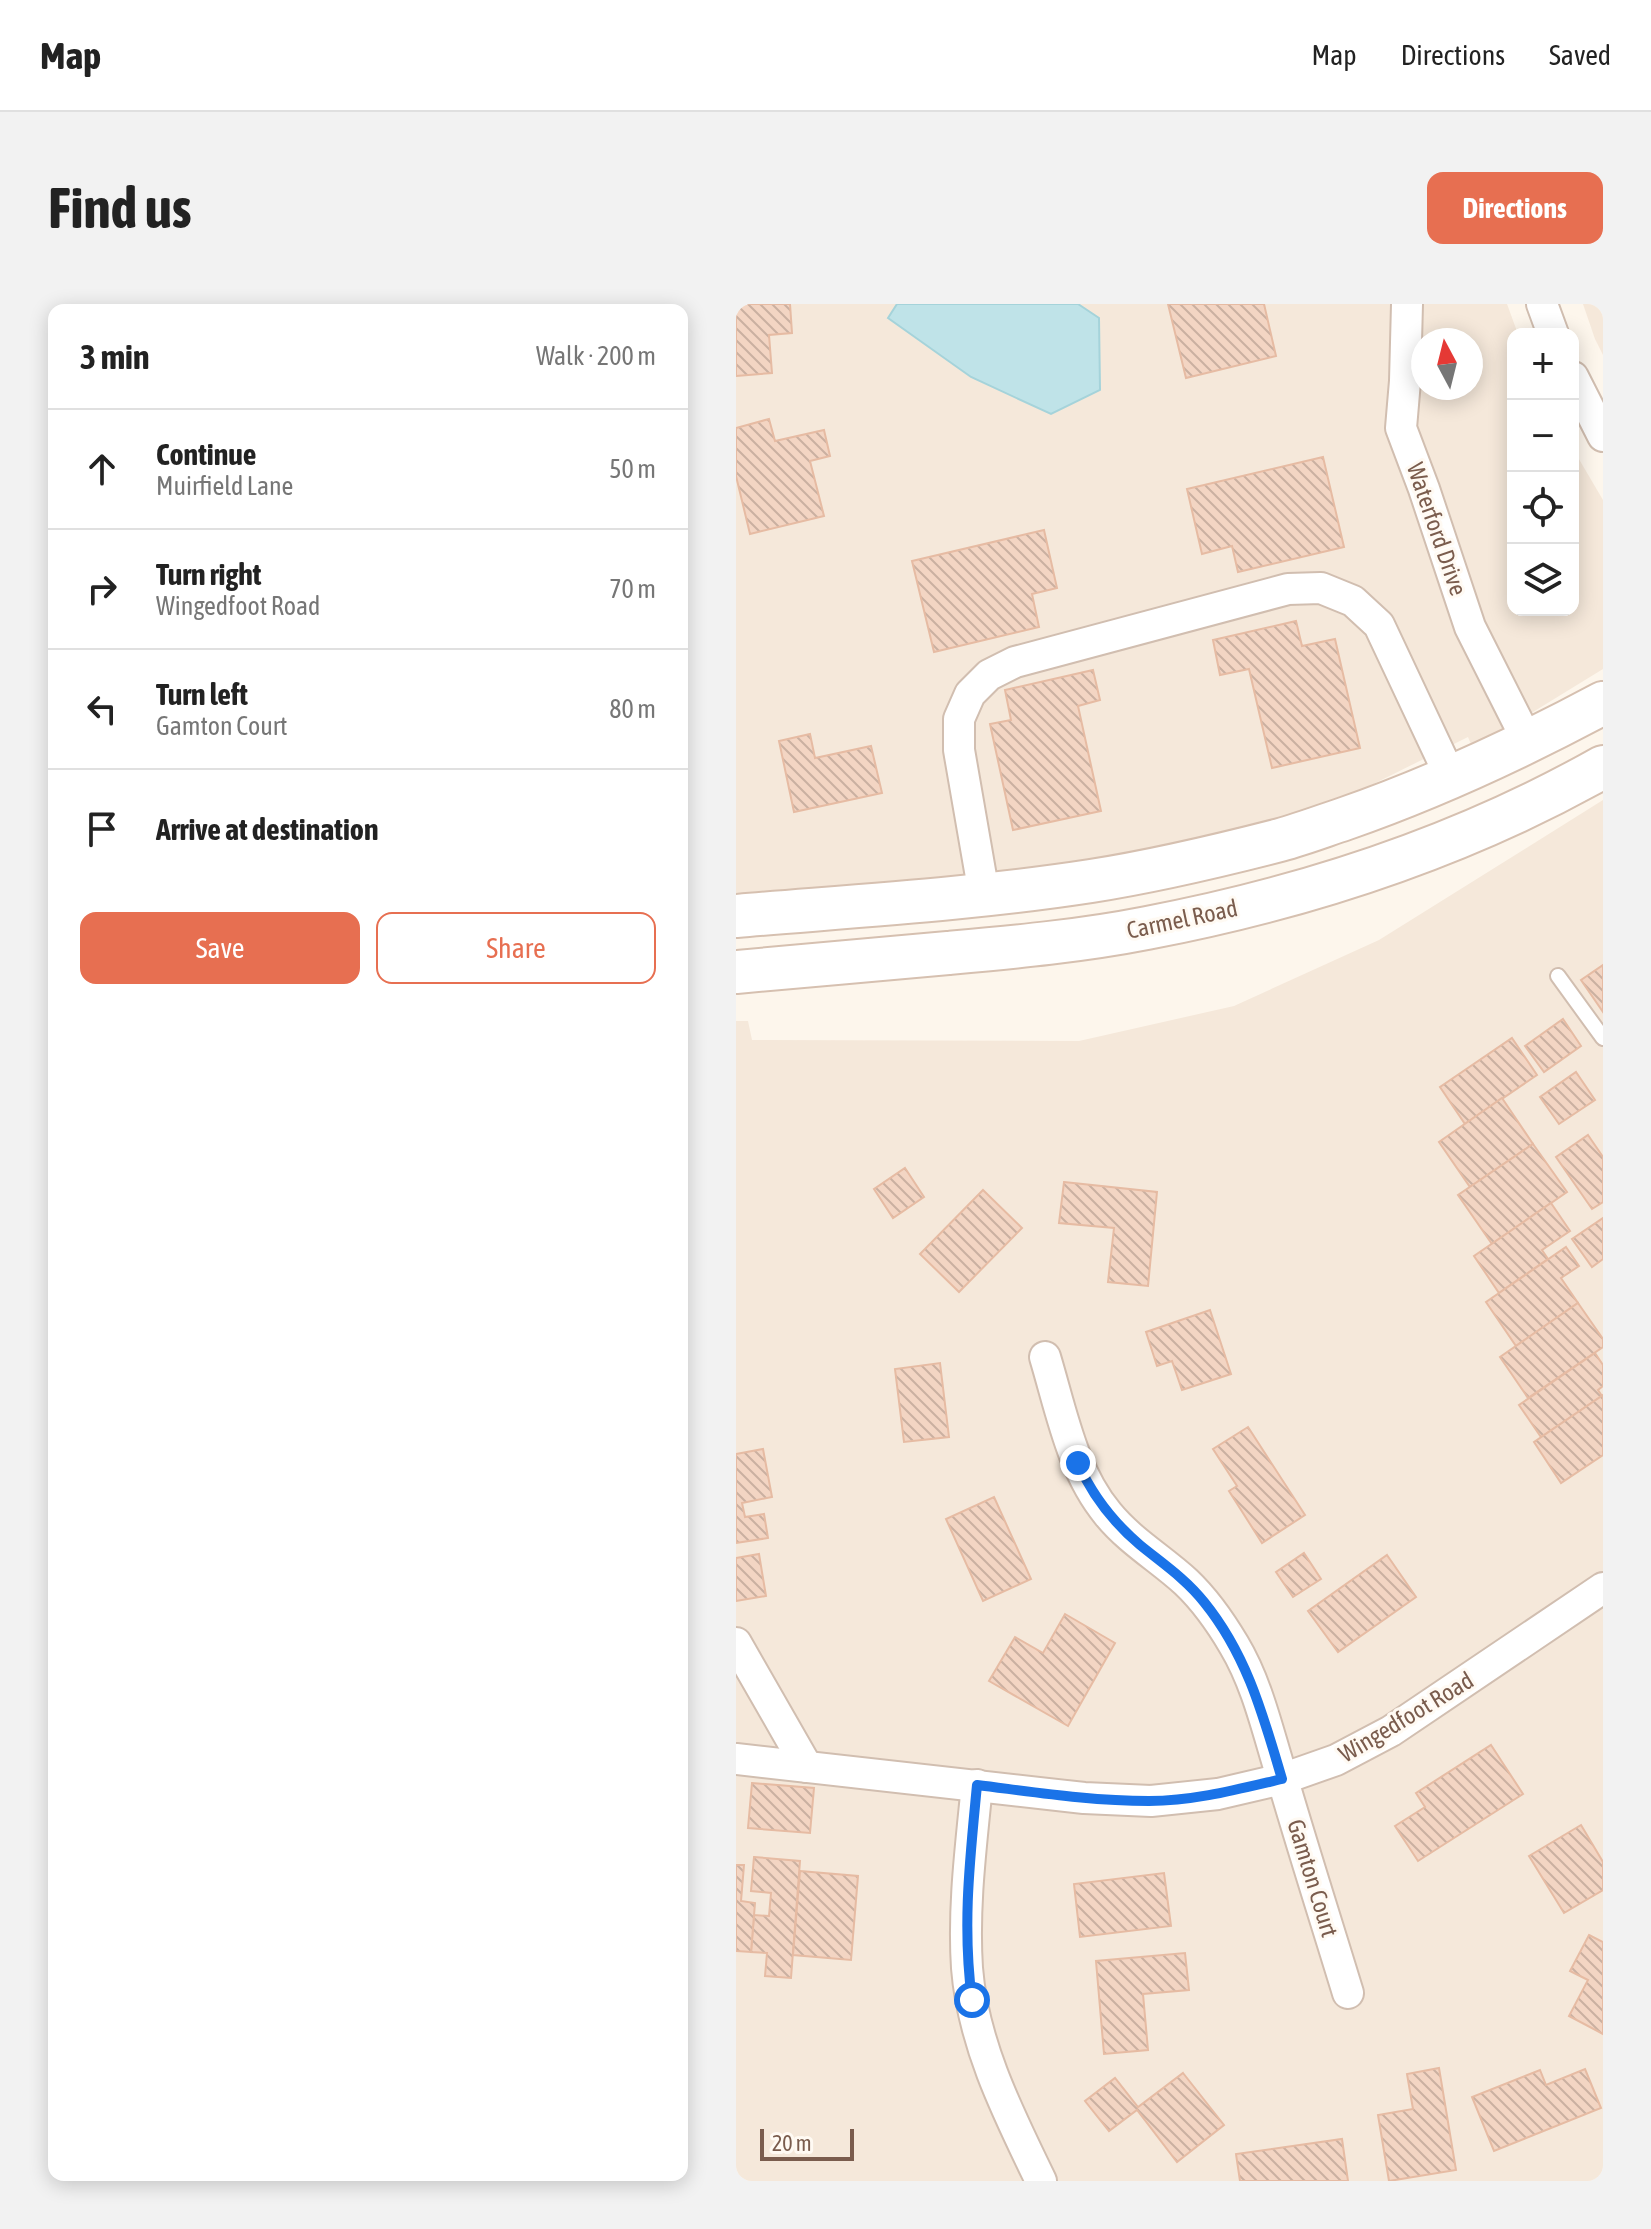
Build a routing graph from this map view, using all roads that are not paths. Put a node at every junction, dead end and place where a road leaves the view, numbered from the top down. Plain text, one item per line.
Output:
1 (1407, 304) edge
2 (1542, 304) edge
3 (1551, 328) edge
4 (1579, 389) edge
5 (1603, 436) edge
6 (1603, 703) edge
7 (1528, 742) junction
8 (1603, 767) edge
9 (1451, 778) junction
10 (984, 894) junction
11 (736, 916) edge
12 (736, 972) edge
13 (1558, 976) dead end
14 (1603, 1038) edge
15 (1045, 1357) dead end
16 (1603, 1588) edge
17 (736, 1643) edge
18 (736, 1759) edge
19 (807, 1767) junction
20 (1282, 1779) junction
21 (977, 1785) junction
22 (1348, 1993) dead end
23 (1041, 2181) edge

1 - 7 street, Waterford Drive
2 - 3 street
4 - 5 street
6 - 7 main road
7 - 9 main road
8 - 12 main road, Carmel Road
9 - 10 main road
9 - 10 street
10 - 11 main road
13 - 14 lane
15 - 20 street, Gamton Court
16 - 20 street, Wingedfoot Road
17 - 19 street
18 - 19 street, Wingedfoot Road
19 - 21 street, Wingedfoot Road
20 - 21 street, Wingedfoot Road
20 - 22 street, Gamton Court
21 - 23 street

